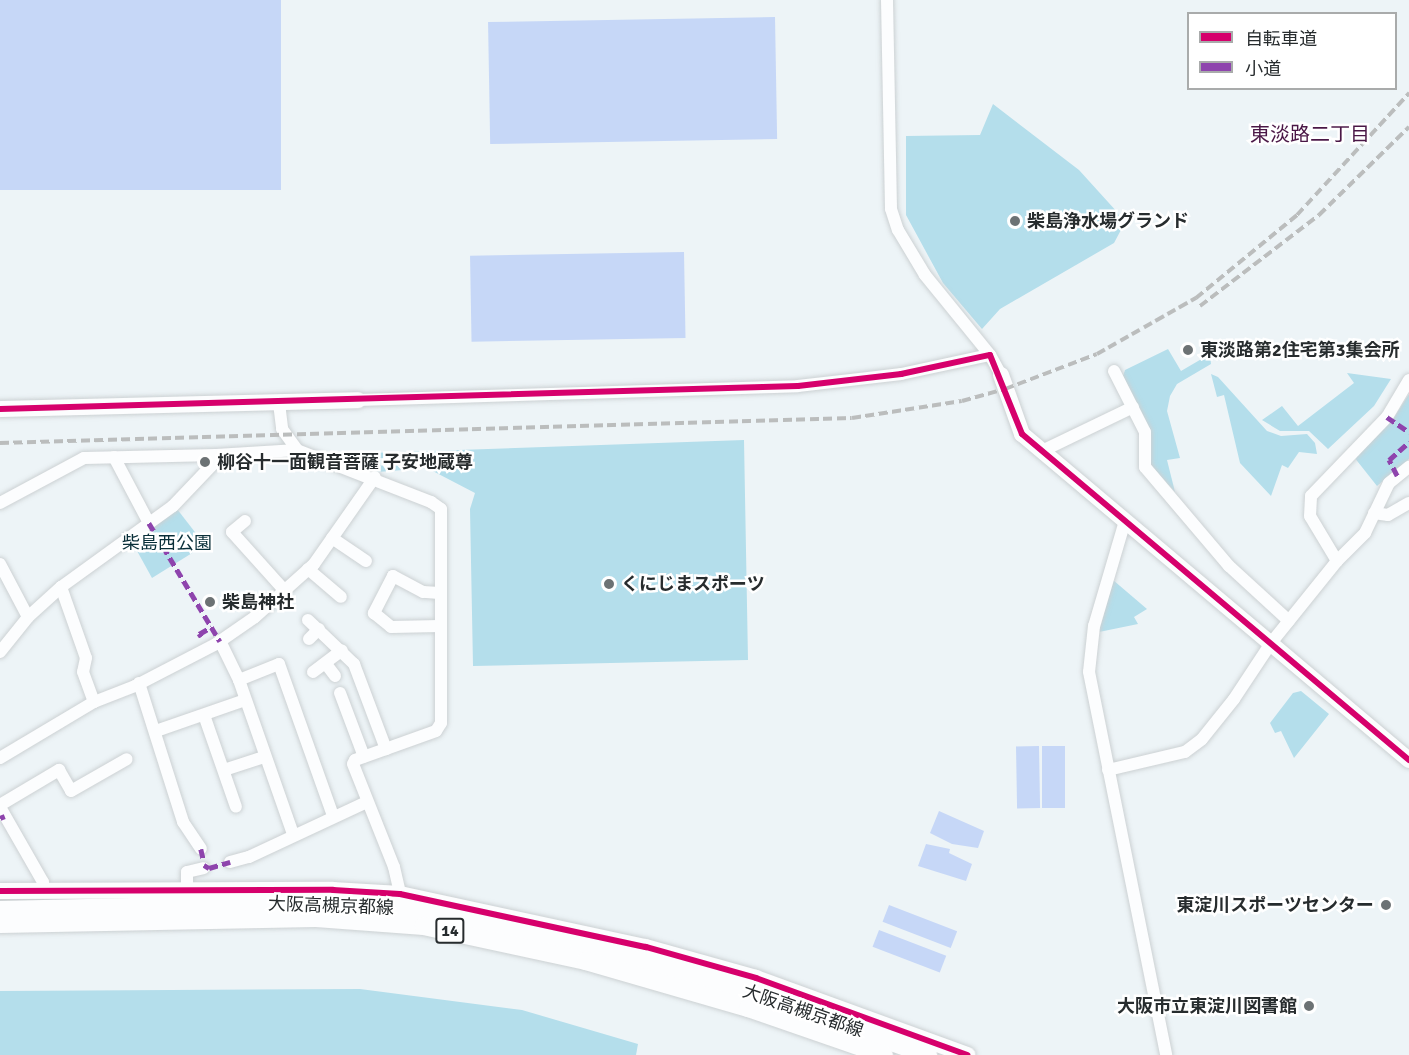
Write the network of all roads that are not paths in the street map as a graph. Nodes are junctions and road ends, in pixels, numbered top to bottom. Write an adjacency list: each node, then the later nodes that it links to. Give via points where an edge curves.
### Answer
1 (887, 0): 2 (street, via 891,209 898,230 925,275)
2 (990, 355): 4 (street); 6 (street, via 901,374 798,386)
3 (1114, 371): 8 (street)
4 (1001, 375): 11 (street, via 1016,425)
5 (1409, 380): 24 (street, via 1387,417 1311,496 1310,516)
6 (358, 400): 7 (street)
7 (279, 403): 9 (street); 10 (street, via 282,429)
8 (1133, 407): 11 (street); 33 (street, via 1145,432 1145,467 1229,566)
9 (0, 409)
10 (297, 450): 12 (street); 15 (street)
11 (1042, 452): 20 (street)
12 (216, 455): 13 (street); 21 (street, via 213,464 173,506)
13 (114, 457): 17 (street, via 84,458); 21 (street)
14 (1409, 467): 18 (street, via 1389,483)
15 (375, 477): 22 (street); 29 (street, via 441,509)
16 (1409, 502): 18 (street, via 1388,515)
17 (0, 503)
18 (1374, 513): 24 (street, via 1365,533)
19 (245, 521): 28 (street, via 232,532)
20 (1125, 521): 38 (street); 58 (street, via 1094,626 1089,672)
21 (148, 524): 27 (street)
22 (332, 538): 23 (street); 26 (street)
23 (366, 561)
24 (1337, 561): 33 (street)
25 (0, 564): 31 (street)
26 (308, 569): 28 (street); 30 (street)
27 (61, 587): 31 (street); 48 (street, via 86,658 83,672)
28 (285, 591): 37 (street)
29 (439, 593): 34 (street); 34 (street, via 423,592 393,576 374,612 391,627)
30 (341, 597)
31 (28, 617): 40 (street)
32 (308, 620): 35 (street)
33 (1289, 621): 38 (street)
34 (440, 626): 51 (street, via 441,723 436,731)
35 (319, 629): 36 (street); 39 (street)
36 (309, 639)
37 (220, 641): 44 (street); 45 (street)
38 (1271, 643): 56 (street); 58 (street, via 1234,699 1195,746 1185,752)
39 (342, 650): 41 (street); 51 (street, via 354,664)
40 (0, 652)
41 (326, 664): 42 (street); 43 (street)
42 (313, 672)
43 (335, 675)
44 (238, 680): 47 (street); 62 (street, via 279,664)
45 (139, 683): 48 (street); 50 (street)
46 (340, 693): 53 (street)
47 (245, 700): 49 (street); 52 (street)
48 (94, 702): 54 (street)
49 (204, 715): 50 (street); 57 (street)
50 (156, 731): 64 (street, via 183,822)
51 (386, 749): 53 (street)
52 (264, 757): 57 (street); 63 (street)
53 (364, 757): 59 (street, via 353,764)
54 (0, 758)
55 (127, 759): 60 (street, via 71,791 59,770)
56 (1409, 760)
57 (224, 770): 61 (street)
58 (1108, 770): 76 (street)
59 (367, 802): 62 (street); 70 (street, via 394,867)
60 (0, 806): 69 (street, via 43,882)
61 (236, 807)
62 (333, 816): 63 (street)
63 (293, 834): 65 (street, via 249,857)
64 (201, 849)
65 (230, 862)
66 (204, 868): 67 (street, via 187,872)
67 (187, 890): 69 (street); 70 (street)
68 (0, 891): 69 (street)
69 (43, 891)
70 (399, 894): 75 (street, via 646,947 756,978)
71 (0, 910): 74 (main road, 大阪高槻京都線 / 14, via 318,903 419,910 579,945 753,993)
72 (0, 924): 73 (main road, 大阪高槻京都線 / 14, via 316,918 424,926 586,961 748,1008)
73 (884, 1055)
74 (928, 1055)
75 (967, 1055)
76 (1166, 1055)

